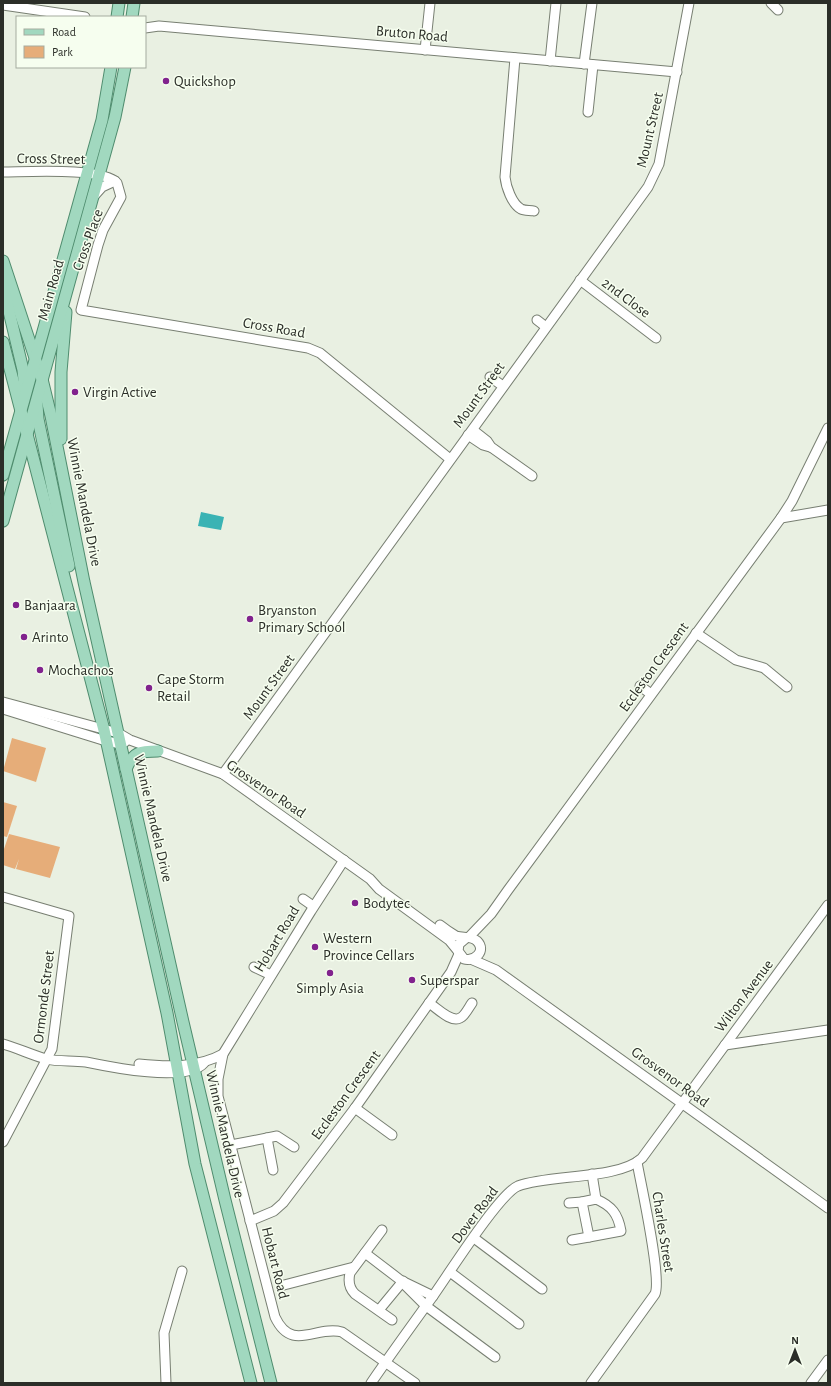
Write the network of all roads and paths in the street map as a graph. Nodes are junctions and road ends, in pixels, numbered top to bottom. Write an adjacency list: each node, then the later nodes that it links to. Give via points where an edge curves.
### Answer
1 (119, 3): 12 (main road)
2 (134, 3): 13 (main road)
3 (430, 3): 15 (street)
4 (556, 3): 17 (street)
5 (592, 3): 18 (street)
6 (689, 3): 21 (street, Mount Street)
7 (771, 3): 10 (street)
8 (3, 6): 9 (street)
9 (21, 6): 11 (street)
10 (778, 10)
11 (82, 16)
12 (117, 16)
13 (132, 16)
14 (146, 28): 15 (street, Bruton Road, via 159,26)
15 (425, 50): 16 (street, Bruton Road)
16 (515, 58): 17 (street, Bruton Road); 28 (street, via 505,177 517,205 521,209)
17 (550, 61): 18 (street, Bruton Road)
18 (589, 64): 21 (street, Bruton Road); 22 (street)
19 (111, 68): 24 (main road, Main Road, via 102,120)
20 (125, 68): 25 (main road, Main Road, via 115,117)
21 (677, 72): 30 (street, Mount Street, via 657,170 648,187)
22 (588, 112)
23 (3, 172): 24 (street, Cross Street)
24 (87, 173): 25 (street, Cross Street); 38 (main road, Main Road)
25 (99, 174): 26 (street); 27 (main road, Main Road)
26 (115, 181): 27 (street, Cross Place, via 102,187); 33 (street, Cross Place, via 121,197 103,230)
27 (93, 197): 31 (main road, Main Road)
28 (534, 211)
29 (3, 261): 38 (main road, Winnie Mandela Drive)
30 (580, 280): 35 (street, Mount Street); 36 (street, 2nd Close)
31 (69, 284): 40 (main road, Main Road); 48 (main road, via 61,372)
32 (3, 286): 42 (main road)
33 (81, 310): 47 (street, Cross Road, via 308,348 320,353)
34 (537, 320): 35 (street)
35 (546, 326): 41 (street, Mount Street)
36 (656, 338)
37 (3, 342): 43 (main road, Winnie Mandela Drive)
38 (36, 360): 40 (main road, Winnie Mandela Drive); 42 (main road, Main Road)
39 (490, 376): 41 (street)
40 (42, 379): 42 (main road, Main Road); 48 (main road, Winnie Mandela Drive)
41 (503, 386): 46 (street, Mount Street)
42 (31, 396): 43 (main road, Main Road); 45 (main road); 54 (main road, via 66,550)
43 (21, 413): 45 (main road, Winnie Mandela Drive); 49 (main road, Main Road)
44 (828, 428): 52 (street, Eccleston Crescent)
45 (26, 432): 53 (main road); 54 (main road, Winnie Mandela Drive)
46 (470, 432): 47 (street, Mount Street); 50 (street, via 487,441 491,447)
47 (450, 459): 65 (street, Mount Street)
48 (62, 466): 62 (main road, Winnie Mandela Drive, via 84,582)
49 (3, 475)
50 (532, 476)
51 (828, 510): 52 (street)
52 (781, 518): 55 (street, Eccleston Crescent)
53 (3, 521)
54 (77, 623): 61 (main road, Winnie Mandela Drive)
55 (696, 633): 57 (street, via 736,660 764,668); 58 (street, Eccleston Crescent)
56 (640, 686): 58 (street)
57 (788, 687)
58 (651, 694): 72 (street, Eccleston Crescent)
59 (3, 702): 61 (street, Grosvenor Road)
60 (3, 709): 61 (street, Grosvenor Road)
61 (105, 736): 62 (street, Grosvenor Road); 89 (main road, Winnie Mandela Drive)
62 (123, 739): 63 (street, Grosvenor Road); 64 (main road, Winnie Mandela Drive)
63 (158, 750): 64 (main road, via 137,753 130,759); 65 (street, Grosvenor Road)
64 (126, 769): 88 (main road, Winnie Mandela Drive)
65 (223, 774): 66 (street, Grosvenor Road)
66 (344, 860): 67 (street, Grosvenor Road); 71 (street, Hobart Road)
67 (374, 882): 73 (street, Grosvenor Road, via 383,884 452,933); 75 (street, Grosvenor Road, via 379,889 450,940)
68 (3, 897): 87 (street, Ormonde Street, via 69,916 52,1049)
69 (303, 899): 71 (street)
70 (828, 905): 85 (street, Wilton Avenue)
71 (314, 906): 80 (street, Hobart Road)
72 (491, 914): 73 (street, Eccleston Crescent); 74 (street, Eccleston Crescent, via 481,935)
73 (468, 938): 74 (street, via 477,940); 75 (street, via 458,944)
74 (480, 945): 76 (street, via 480,951); 78 (street, Grosvenor Road, via 484,956)
75 (458, 953): 76 (street); 79 (street, Eccleston Crescent)
76 (470, 960): 78 (street, Grosvenor Road); 79 (street, Eccleston Crescent)
77 (254, 967): 80 (street)
78 (496, 970): 90 (street, Grosvenor Road)
79 (451, 972): 81 (street, Eccleston Crescent)
80 (272, 975): 86 (street, Hobart Road)
81 (429, 1002): 82 (street, via 454,1019 460,1019); 91 (street, Eccleston Crescent)
82 (472, 1003)
83 (828, 1030): 85 (street)
84 (3, 1044): 87 (street)
85 (725, 1045): 90 (street, Wilton Avenue)
86 (223, 1054): 88 (street); 95 (street, Hobart Road, via 218,1089)
87 (47, 1059): 89 (street, via 147,1071); 94 (street, Ormonde Street)
88 (197, 1065): 89 (street); 124 (main road, Winnie Mandela Drive, via 225,1200)
89 (178, 1069): 126 (main road, Winnie Mandela Drive, via 195,1164)
90 (682, 1103): 97 (street); 103 (street, Grosvenor Road)
91 (356, 1108): 92 (street); 104 (street, Eccleston Crescent, via 284,1203 274,1211)
92 (392, 1135)
93 (267, 1138): 95 (street); 96 (street, via 278,1136); 98 (street)
94 (3, 1142)
95 (231, 1146): 104 (street, Hobart Road)
96 (294, 1147)
97 (638, 1162): 99 (street, Dover Road); 129 (street, Charles Street, via 657,1288)
98 (273, 1170)
99 (592, 1174): 100 (street); 107 (street, Dover Road, via 512,1189)
100 (596, 1199): 101 (street); 106 (street, via 612,1207 619,1218 621,1231)
101 (582, 1202): 102 (street); 106 (street)
102 (569, 1203)
103 (828, 1208)
104 (250, 1221): 123 (street, Hobart Road, via 274,1317 283,1330 298,1336 329,1330 342,1332)
105 (382, 1230): 109 (street)
106 (589, 1237): 108 (street)
107 (474, 1238): 112 (street, Dover Road); 115 (street)
108 (572, 1240)
109 (365, 1253): 110 (street); 113 (street)
110 (354, 1268): 114 (street); 118 (street, via 349,1277 351,1290)
111 (182, 1271): 125 (street, via 164,1333)
112 (450, 1272): 116 (street, Dover Road); 120 (street)
113 (401, 1281): 116 (street); 117 (street); 118 (street)
114 (284, 1285)
115 (542, 1289)
116 (433, 1296): 117 (street, Dover Road)
117 (426, 1306): 121 (street); 123 (street, Dover Road)
118 (379, 1310): 119 (street)
119 (392, 1320)
120 (519, 1324)
121 (495, 1357)
122 (828, 1360): 130 (street)
123 (385, 1362): 127 (street, Dover Road); 128 (street, Hobart Road)
124 (272, 1381)
125 (166, 1383)
126 (251, 1383)
127 (371, 1383)
128 (415, 1383)
129 (591, 1383)
130 (811, 1383)

